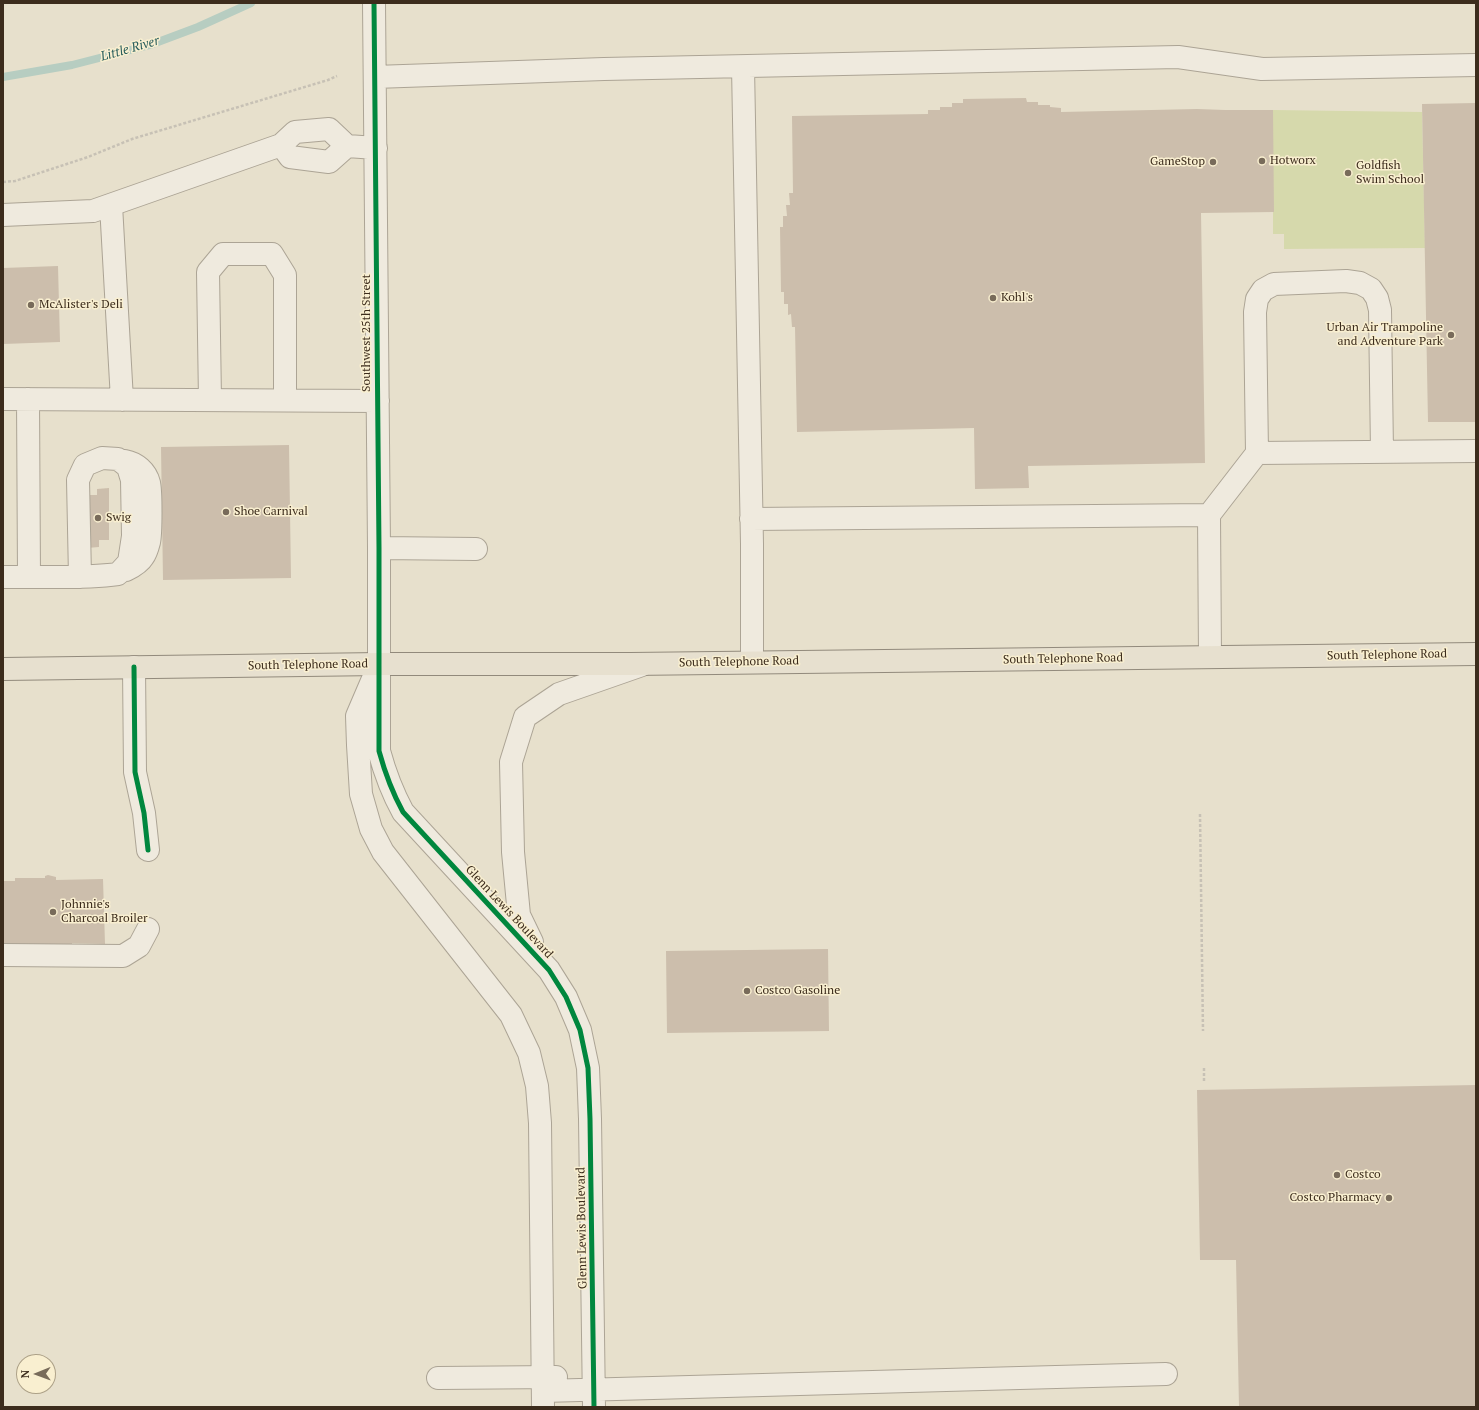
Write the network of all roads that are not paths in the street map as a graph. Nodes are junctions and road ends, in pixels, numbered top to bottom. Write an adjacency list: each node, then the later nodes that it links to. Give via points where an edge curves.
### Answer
1 (374, 3): 4 (street, Southwest 25th Street)
2 (743, 66): 3 (street, via 1178,57 1262,69); 4 (street); 20 (street)
3 (1476, 66)
4 (375, 78): 7 (street, Southwest 25th Street)
5 (281, 145): 6 (street, via 295,132 329,130); 6 (street, via 290,158 329,162); 8 (street)
6 (347, 146): 7 (street)
7 (376, 148): 15 (street, Southwest 25th Street)
8 (111, 205): 9 (street, via 93,211); 12 (street)
9 (3, 215)
10 (3, 399): 11 (street)
11 (28, 400): 12 (street); 24 (street)
12 (122, 400): 13 (street)
13 (210, 400): 14 (street); 14 (street, via 208,272 223,254 272,254 285,275)
14 (285, 400): 15 (street)
15 (378, 401): 21 (street, Southwest 25th Street)
16 (1476, 451): 17 (street)
17 (1382, 452): 18 (street); 18 (street, via 1380,310 1371,289 1360,283 1346,281 1274,284 1263,290 1257,299)
18 (1257, 453): 19 (street)
19 (1209, 515): 20 (street); 27 (street)
20 (751, 519): 28 (street)
21 (379, 548): 22 (street); 30 (street, Southwest 25th Street)
22 (476, 549)
23 (3, 577): 24 (street)
24 (29, 577): 25 (street)
25 (80, 577): 25 (street, via 118,574 128,562 133,536 132,480 128,467 118,459 102,458 85,465 78,480)
26 (1476, 654): 27 (main road, South Telephone Road)
27 (1210, 657): 28 (main road, South Telephone Road)
28 (752, 662): 29 (main road, South Telephone Road)
29 (649, 663): 30 (main road, South Telephone Road); 36 (street, Glenn Lewis Boulevard, via 559,694 525,717 511,762 514,852 519,916)
30 (380, 664): 31 (main road, South Telephone Road); 36 (street, Glenn Lewis Boulevard, via 379,751 395,798 403,812); 39 (street, via 358,716 361,794 371,829 383,852 511,1015 529,1053 537,1086 540,1123)
31 (134, 667): 32 (main road, South Telephone Road); 33 (street, via 135,772 144,813)
32 (3, 669)
33 (148, 850)
34 (148, 929): 35 (street, via 139,946 123,956)
35 (3, 954)
36 (540, 960): 40 (street, Glenn Lewis Boulevard, via 566,997 580,1030 588,1068)
37 (1166, 1374): 40 (street)
38 (438, 1378): 39 (street)
39 (543, 1391): 40 (street)
40 (594, 1391)

